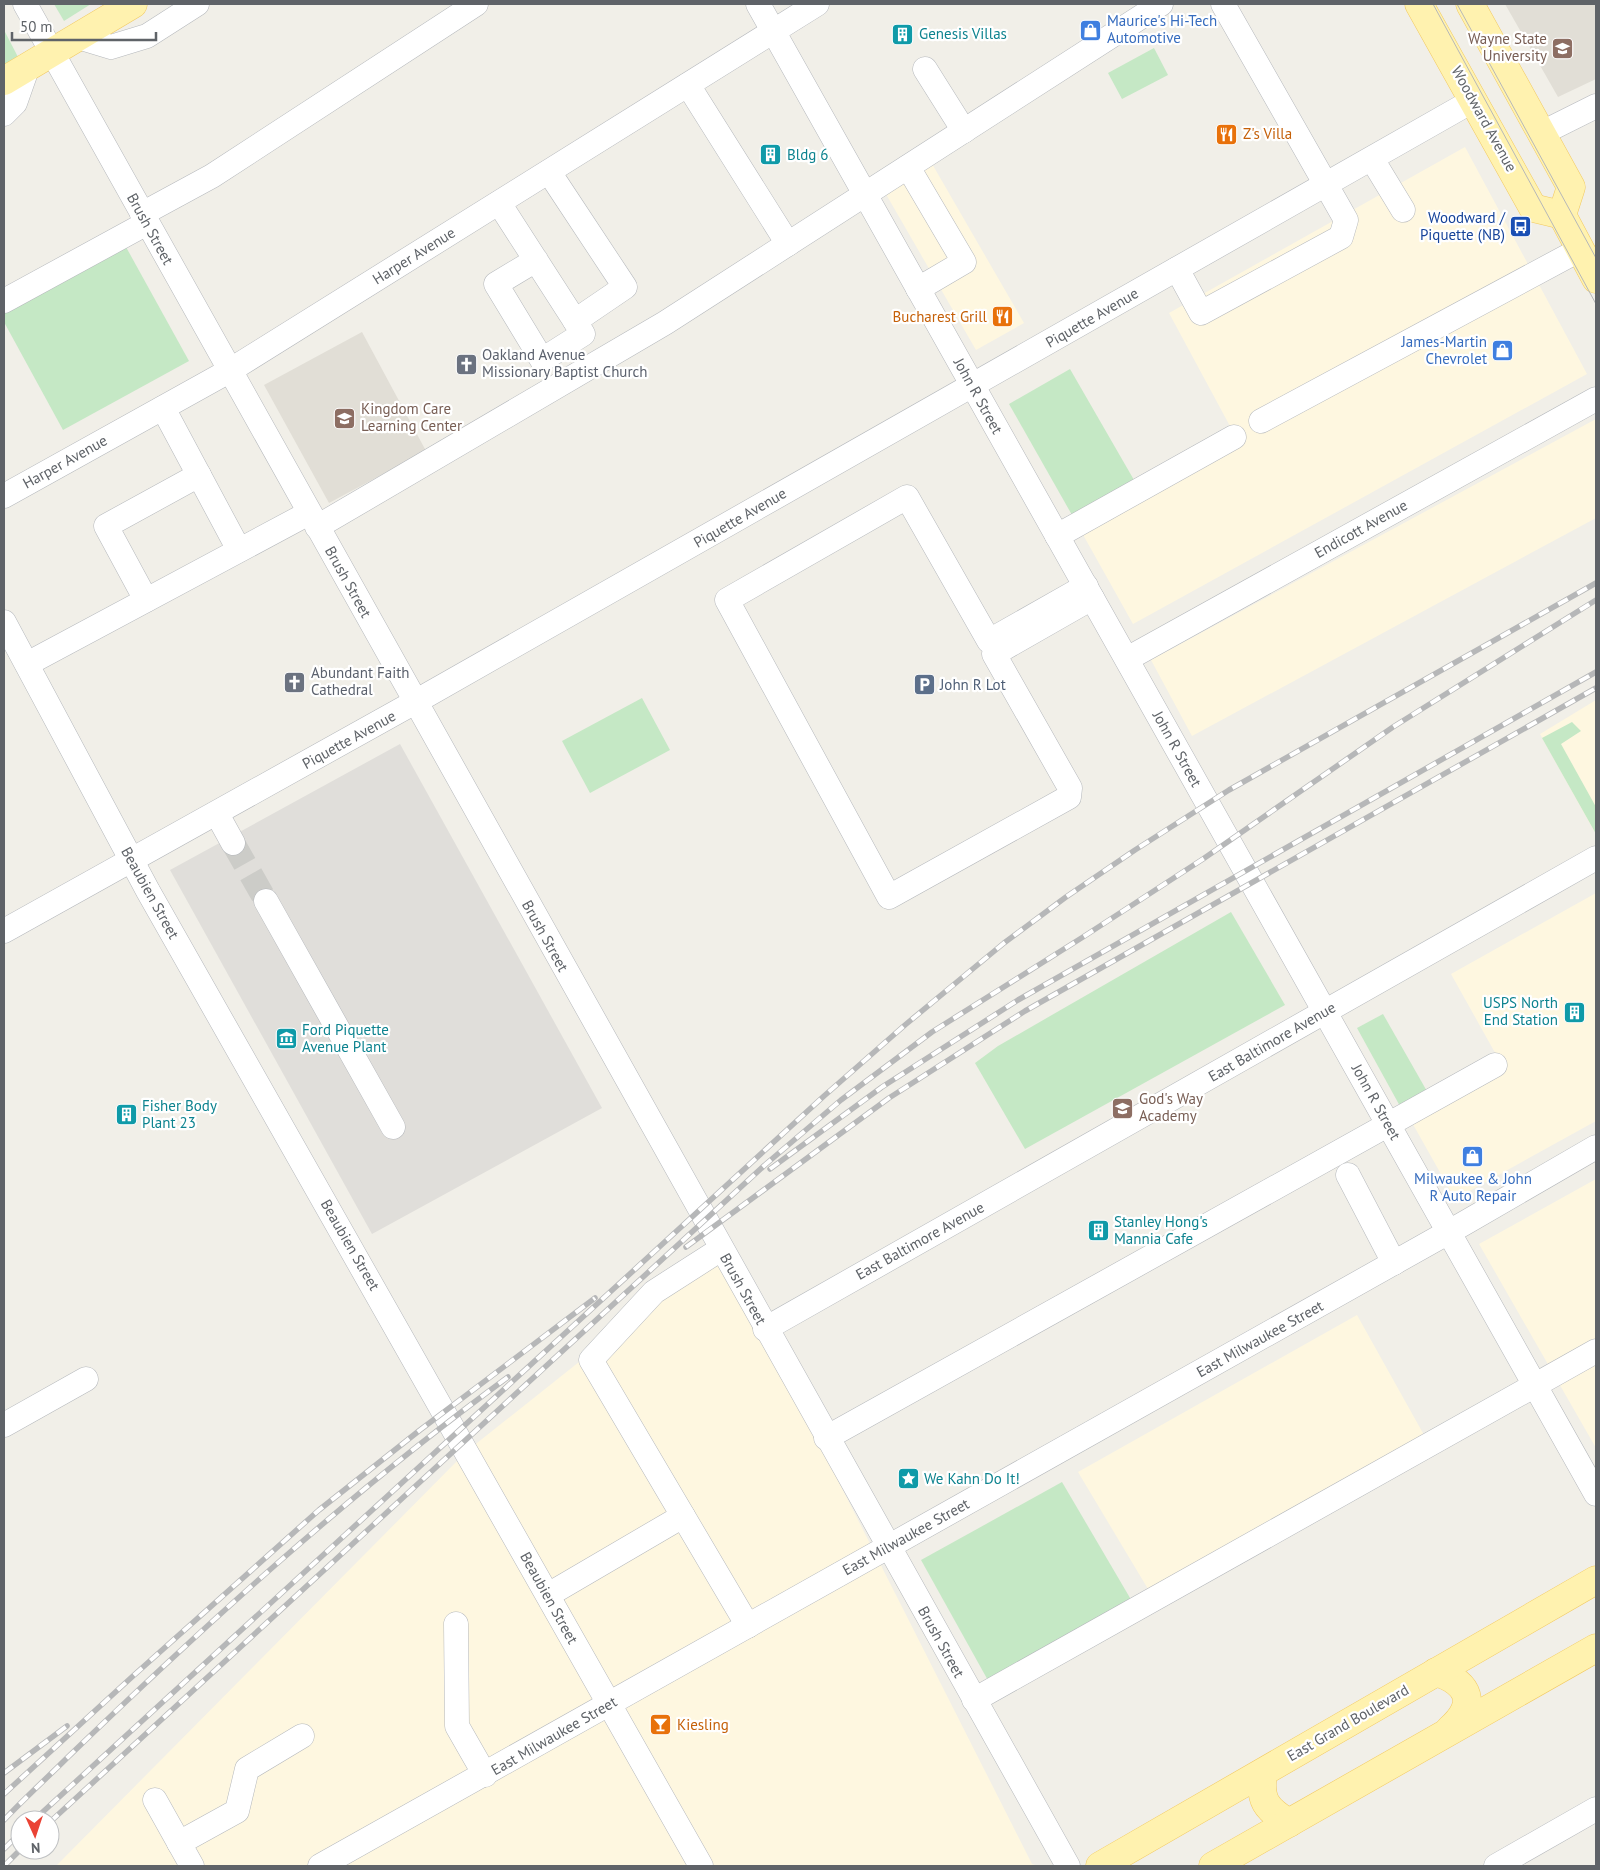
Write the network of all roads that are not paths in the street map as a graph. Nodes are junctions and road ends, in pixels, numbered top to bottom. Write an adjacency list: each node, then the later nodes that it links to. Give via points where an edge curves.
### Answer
1 (133, 4): 12 (main road)
2 (197, 4): 12 (street, via 147,36 111,47)
3 (476, 4): 31 (street)
4 (758, 4): 11 (street, John R Street)
5 (817, 4): 11 (street, Harper Avenue)
6 (1161, 4): 21 (street)
7 (1223, 4): 26 (street)
8 (1419, 4): 18 (main road, Woodward Avenue)
9 (1470, 4): 22 (main road)
10 (28, 10): 13 (street, Brush Street)
11 (774, 32): 17 (street, Harper Avenue); 27 (street, John R Street)
12 (78, 37): 13 (main road)
13 (52, 52): 14 (main road); 31 (street, Brush Street)
14 (28, 66): 16 (main road); 20 (street, via 15,103)
15 (925, 69): 21 (street)
16 (4, 80)
17 (688, 85): 25 (street, Harper Avenue); 32 (street)
18 (1474, 100): 23 (street, Piquette Avenue); 30 (main road, Woodward Avenue, via 1533,208)
19 (1596, 106): 22 (street)
20 (4, 114)
21 (964, 130): 24 (street)
22 (1542, 133): 30 (main road, via 1571,187)
23 (1372, 159): 26 (street, Piquette Avenue); 29 (street)
24 (908, 167): 27 (street); 37 (street, via 964,262)
25 (549, 172): 28 (street, Harper Avenue); 39 (street, via 625,287)
26 (1325, 185): 35 (street, Piquette Avenue); 35 (street, via 1346,220 1341,238 1201,313)
27 (865, 194): 32 (street); 37 (street, John R Street)
28 (499, 203): 34 (street); 40 (street, Harper Avenue)
29 (1403, 210)
30 (1562, 215): 33 (main road)
31 (145, 219): 38 (street); 40 (street, Brush Street)
32 (788, 244): 48 (street, via 666,322)
33 (1581, 249): 36 (main road); 44 (street)
34 (536, 260): 39 (street); 39 (street, via 496,284 542,360 583,334)
35 (1177, 269): 41 (street, Piquette Avenue)
36 (1596, 279)
37 (918, 289): 41 (street, John R Street)
38 (4, 301)
39 (576, 320)
40 (229, 371): 43 (street, Harper Avenue); 48 (street, Brush Street)
41 (973, 386): 49 (street, John R Street); 56 (street, Piquette Avenue)
42 (1596, 399): 54 (street, Endicott Avenue)
43 (163, 408): 46 (street); 47 (street, Harper Avenue)
44 (1261, 421)
45 (1234, 438): 49 (street)
46 (199, 475): 50 (street); 52 (street, via 106,526)
47 (4, 496)
48 (313, 520): 50 (street); 56 (street, Brush Street)
49 (1057, 536): 51 (street, John R Street)
50 (239, 550): 52 (street)
51 (1089, 592): 51 (street, via 994,654 1070,788 1069,797 890,898 727,600 907,497 990,641); 54 (street, John R Street)
52 (146, 600): 55 (street)
53 (4, 622): 55 (street, Beaubien Street)
54 (1127, 659): 63 (street, John R Street)
55 (27, 664): 60 (street, Beaubien Street)
56 (415, 702): 57 (street, Piquette Avenue); 70 (street, Brush Street)
57 (217, 814): 58 (street); 60 (street, Piquette Avenue)
58 (233, 843)
59 (1596, 858): 63 (street, East Baltimore Avenue)
60 (131, 859): 62 (street, Piquette Avenue); 82 (street, Beaubien Street)
61 (266, 901): 66 (street)
62 (4, 931)
63 (1326, 1012): 65 (street, John R Street); 72 (street, East Baltimore Avenue)
64 (1495, 1065): 65 (street)
65 (1388, 1124): 69 (street, John R Street); 77 (street)
66 (393, 1127)
67 (1596, 1147): 69 (street, East Milwaukee Street)
68 (1348, 1175): 71 (street)
69 (1449, 1232): 71 (street, East Milwaukee Street); 75 (street, John R Street)
70 (721, 1249): 72 (street, Brush Street); 79 (street, via 654,1292 591,1360)
71 (1394, 1263): 80 (street, East Milwaukee Street)
72 (765, 1329): 77 (street, Brush Street)
73 (1596, 1351): 75 (street)
74 (86, 1379): 76 (street)
75 (1535, 1386): 78 (street, John R Street); 87 (street)
76 (4, 1425)
77 (826, 1438): 80 (street, Brush Street)
78 (1596, 1494)
79 (683, 1516): 82 (street); 84 (street)
80 (888, 1547): 84 (street, East Milwaukee Street); 87 (street, Brush Street)
81 (1596, 1580): 86 (main road, East Grand Boulevard)
82 (548, 1595): 88 (street, Beaubien Street)
83 (456, 1624): 92 (street, via 457,1726)
84 (748, 1626): 88 (street, East Milwaukee Street)
85 (1596, 1648): 89 (main road)
86 (1436, 1672): 89 (main road, via 1450,1676 1466,1693 1468,1707 1463,1718); 91 (main road, East Grand Boulevard)
87 (974, 1700): 100 (street, Brush Street)
88 (609, 1704): 92 (street, East Milwaukee Street); 99 (street, Beaubien Street)
89 (1446, 1734): 95 (main road)
90 (302, 1736): 96 (street, via 247,1769 237,1811)
91 (1263, 1773): 95 (main road, via 1260,1791 1265,1803); 101 (main road, East Grand Boulevard)
92 (485, 1775): 98 (street, East Milwaukee Street)
93 (155, 1800): 96 (street)
94 (1596, 1809): 103 (street)
95 (1289, 1823): 102 (main road)
96 (179, 1843): 97 (street)
97 (192, 1866)
98 (320, 1866)
99 (701, 1866)
100 (1068, 1866)
101 (1100, 1866)
102 (1213, 1866)
103 (1496, 1866)

